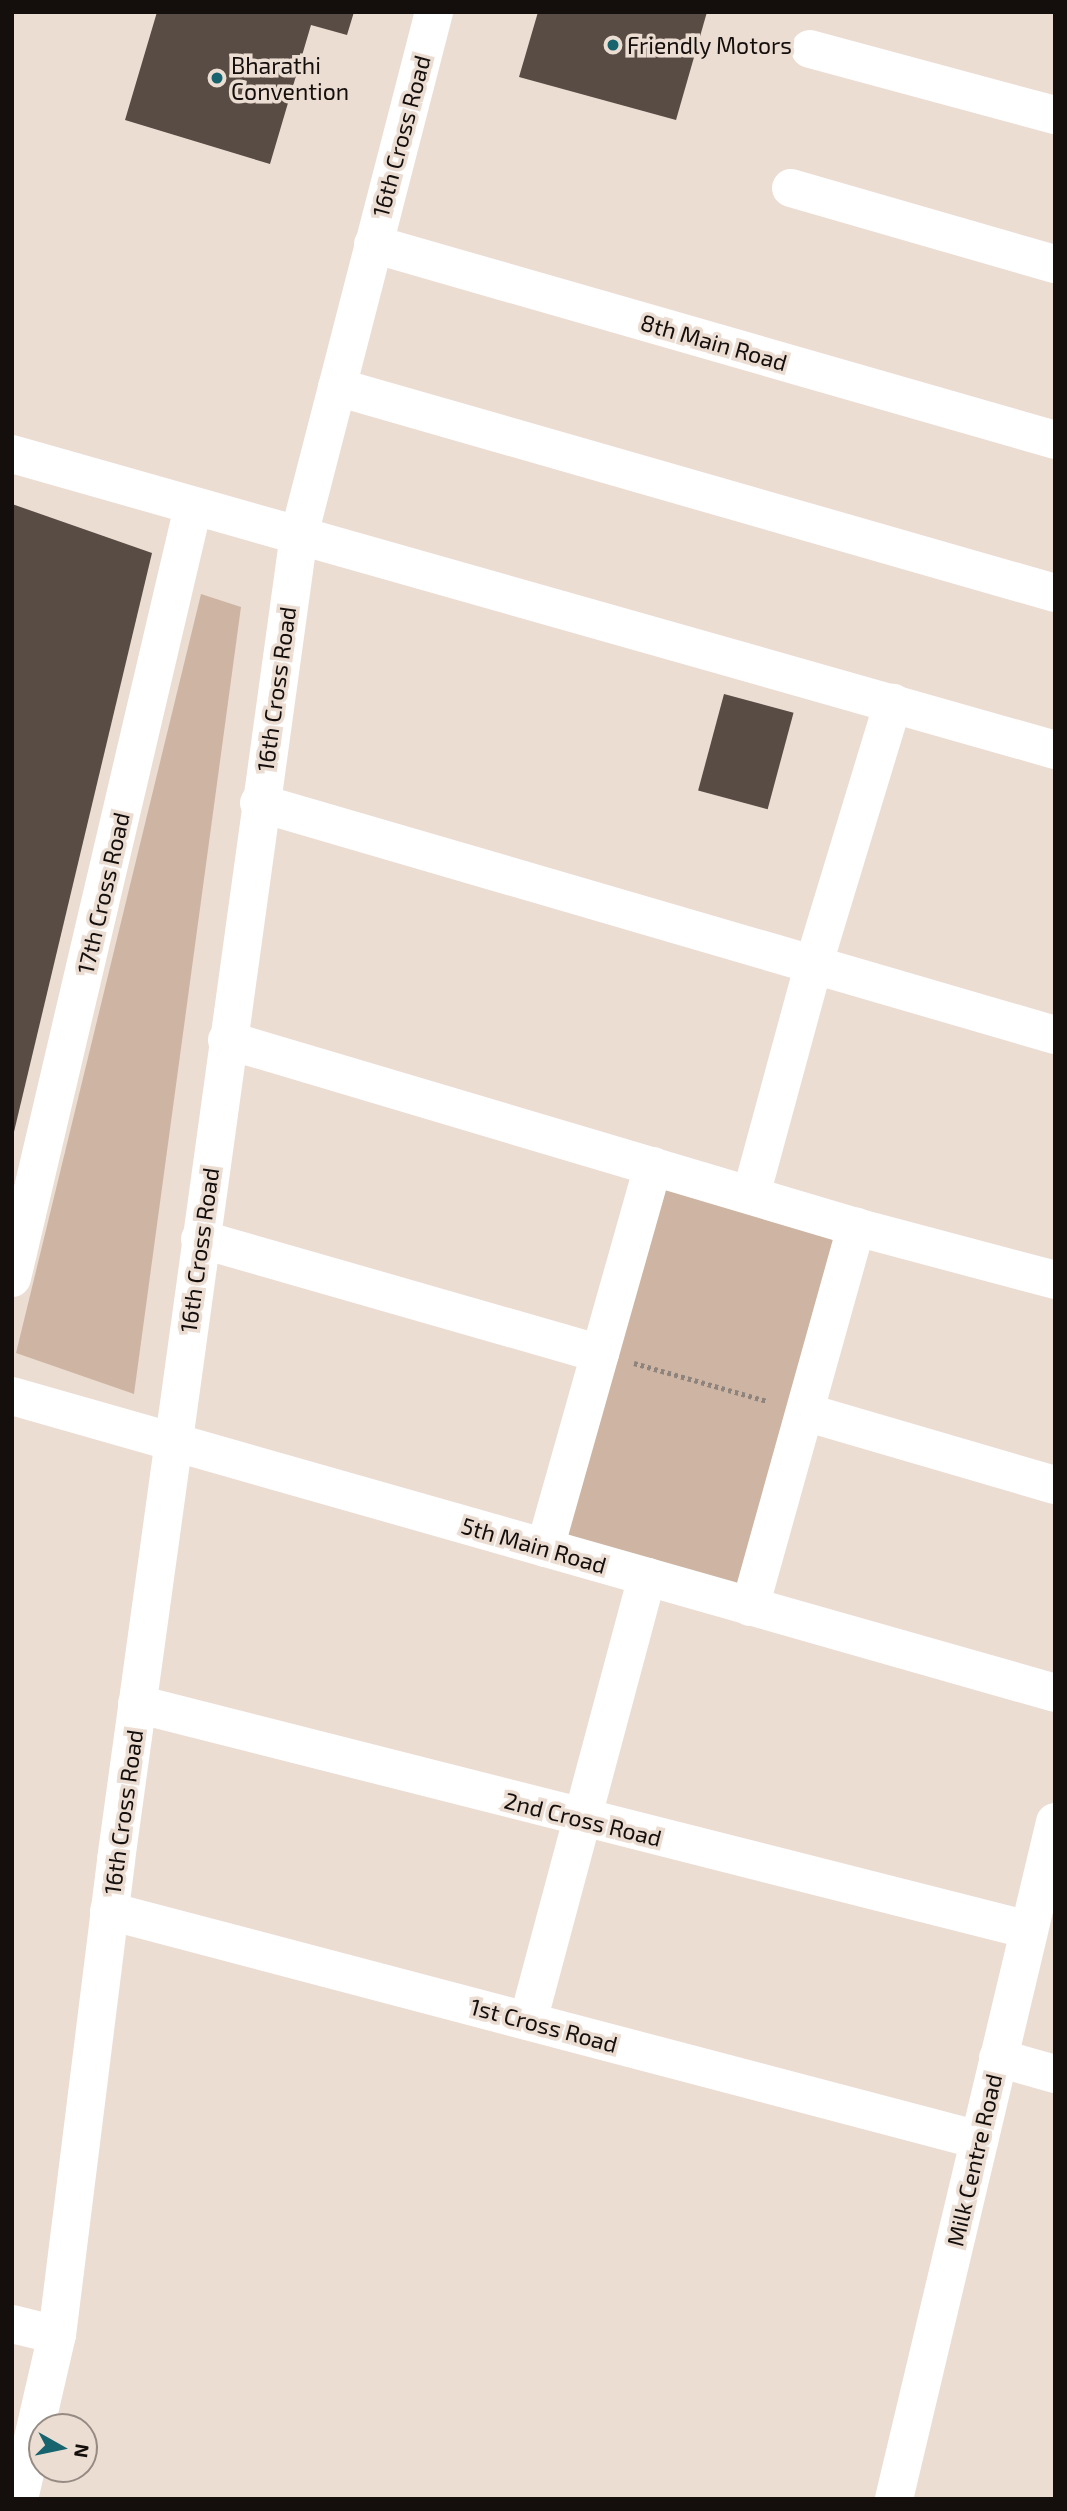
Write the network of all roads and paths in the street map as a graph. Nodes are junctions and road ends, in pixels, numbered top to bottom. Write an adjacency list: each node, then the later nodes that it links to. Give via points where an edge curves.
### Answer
1 (434, 12): 5 (street, 16th Cross Road)
2 (810, 49): 3 (street)
3 (1055, 116)
4 (791, 188): 6 (street)
5 (373, 244): 7 (street, 16th Cross Road); 8 (street, 8th Main Road)
6 (1055, 264)
7 (337, 387): 11 (street, 16th Cross Road); 12 (street)
8 (1055, 440)
9 (12, 453): 10 (street)
10 (193, 507): 11 (street); 23 (street, 17th Cross Road)
11 (299, 535): 13 (street); 15 (street, 16th Cross Road)
12 (1055, 593)
13 (893, 704): 14 (street); 16 (street)
14 (1055, 750)
15 (259, 803): 16 (street); 18 (street, 16th Cross Road)
16 (814, 963): 17 (street); 20 (street)
17 (1055, 1035)
18 (227, 1040): 19 (street); 22 (street, 16th Cross Road)
19 (653, 1166): 20 (street); 25 (street)
20 (751, 1195): 21 (street)
21 (856, 1227): 24 (street); 27 (street)
22 (200, 1239): 25 (street); 28 (street, 16th Cross Road)
23 (12, 1278)
24 (1055, 1280)
25 (600, 1354): 27 (path); 30 (street)
26 (12, 1396): 28 (street, 5th Main Road)
27 (805, 1412): 29 (street); 32 (street)
28 (173, 1443): 30 (street, 5th Main Road); 34 (street, 16th Cross Road)
29 (1055, 1485)
30 (545, 1548): 31 (street, 5th Main Road)
31 (648, 1577): 32 (street, 5th Main Road); 35 (street)
32 (750, 1607): 33 (street, 5th Main Road)
33 (1055, 1693)
34 (137, 1704): 35 (street, 2nd Cross Road); 37 (street, 16th Cross Road)
35 (583, 1819): 38 (street, 2nd Cross Road); 39 (street)
36 (1055, 1822): 38 (street, Milk Centre Road)
37 (109, 1911): 39 (street, 1st Cross Road); 44 (street, 16th Cross Road)
38 (1029, 1930): 40 (street, Milk Centre Road)
39 (528, 2021): 42 (street, 1st Cross Road)
40 (999, 2058): 41 (street); 42 (street, Milk Centre Road)
41 (1055, 2074)
42 (979, 2140): 46 (street, Milk Centre Road)
43 (12, 2324): 44 (street)
44 (57, 2335): 45 (street, 16th Cross Road)
45 (19, 2499)
46 (894, 2499)

